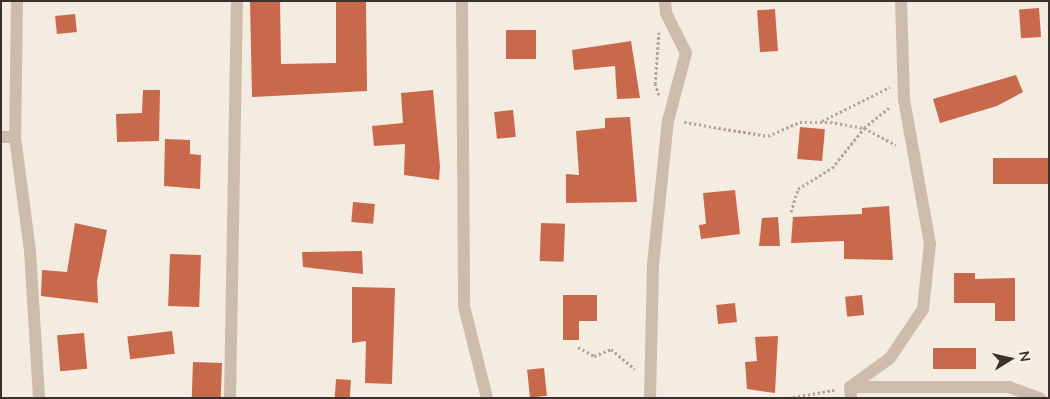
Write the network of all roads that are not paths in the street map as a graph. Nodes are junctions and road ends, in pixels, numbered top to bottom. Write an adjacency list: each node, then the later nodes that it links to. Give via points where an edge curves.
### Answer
1 (17, 1): 7 (street)
2 (237, 1): 10 (street)
3 (462, 1): 11 (street, via 464,306)
4 (901, 1): 8 (street, via 904,84 930,244 924,309 890,358)
5 (666, 7): 12 (street, via 686,53 668,121 653,264)
6 (1, 137): 7 (street)
7 (15, 137): 9 (street, via 30,251)
8 (850, 392): 13 (street, via 1009,387)
9 (40, 398)
10 (230, 398)
11 (487, 398)
12 (650, 398)
13 (1040, 398)

